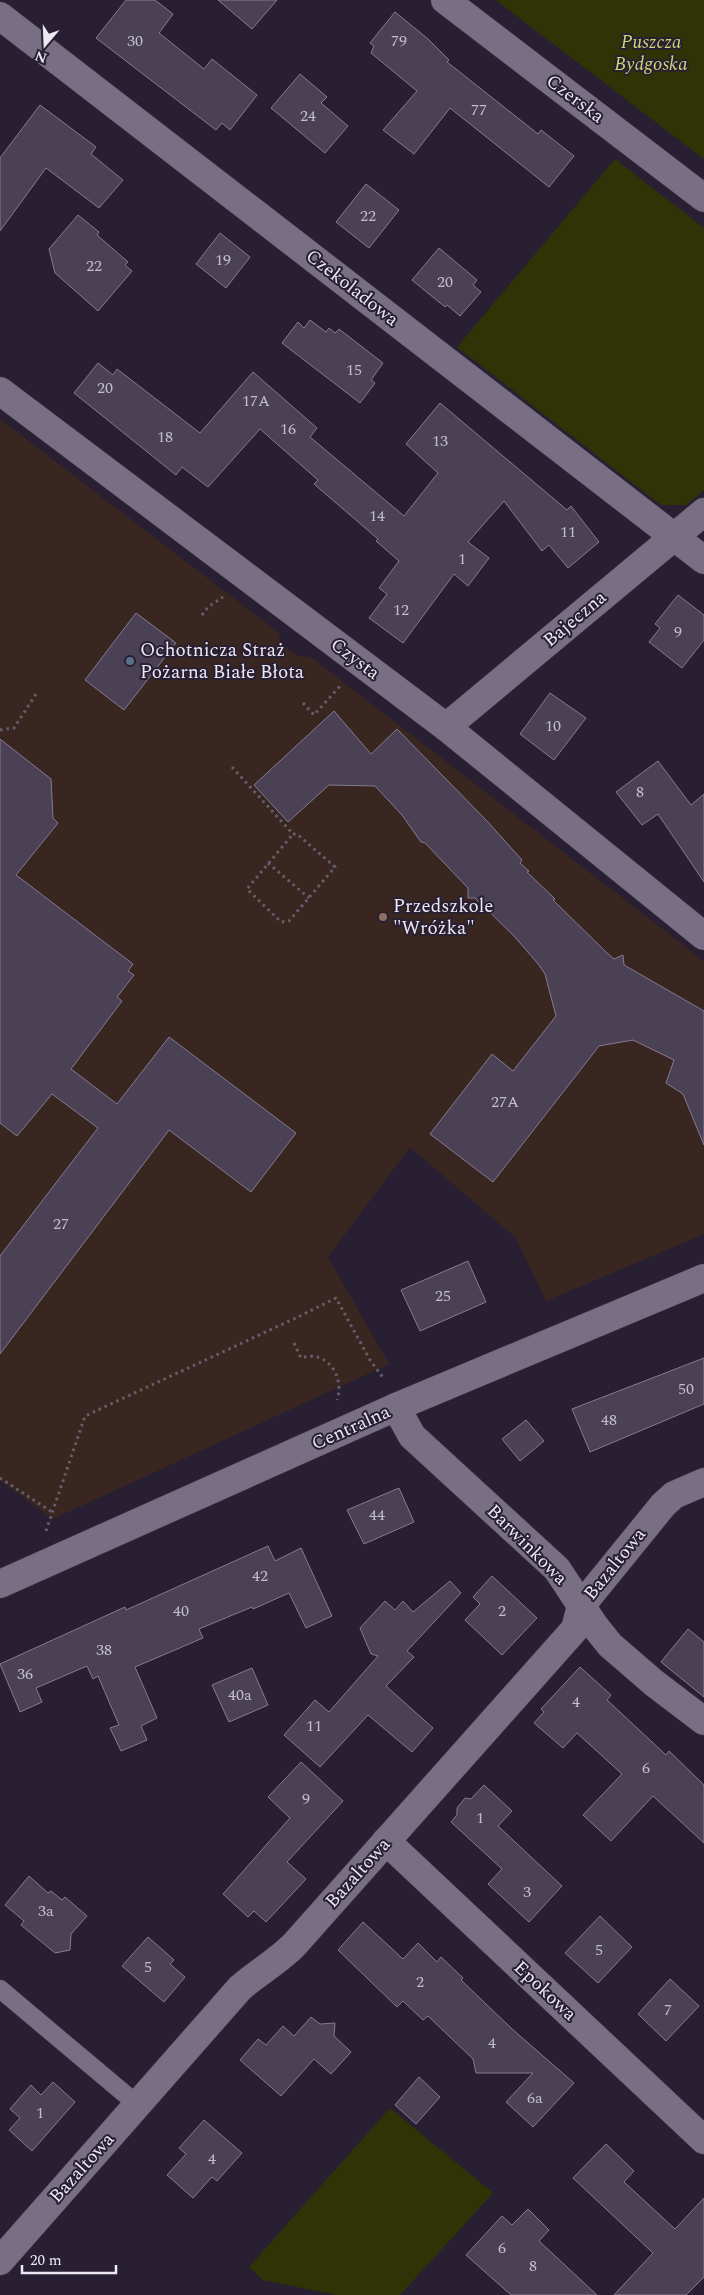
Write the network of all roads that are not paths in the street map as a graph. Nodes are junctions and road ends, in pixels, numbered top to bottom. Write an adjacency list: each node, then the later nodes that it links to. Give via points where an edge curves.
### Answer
1 (445, 0): 3 (street, Czerska)
2 (0, 16): 6 (street, Czekoladowa)
3 (704, 198)
4 (0, 391): 8 (street, Czysta)
5 (704, 512): 6 (street, Bajeczna)
6 (674, 536): 7 (street, Czekoladowa); 8 (street, Bajeczna)
7 (704, 560)
8 (446, 727): 9 (street, Czysta)
9 (704, 936)
10 (704, 1278): 11 (street, Centralna)
11 (392, 1395): 13 (street, Centralna); 14 (street, Barwinkowa, via 412,1436 557,1569)
12 (704, 1482): 14 (street, Bazaltowa, via 674,1495 663,1505)
13 (0, 1584)
14 (581, 1606): 15 (street, Barwinkowa, via 610,1645); 16 (street, Bazaltowa, via 575,1629)
15 (704, 1722)
16 (386, 1841): 18 (street, Bazaltowa, via 278,1961 240,1988); 19 (street, Epokowa)
17 (0, 1989): 18 (lane)
18 (138, 2105): 20 (street, Bazaltowa)
19 (704, 2140)
20 (0, 2260)

